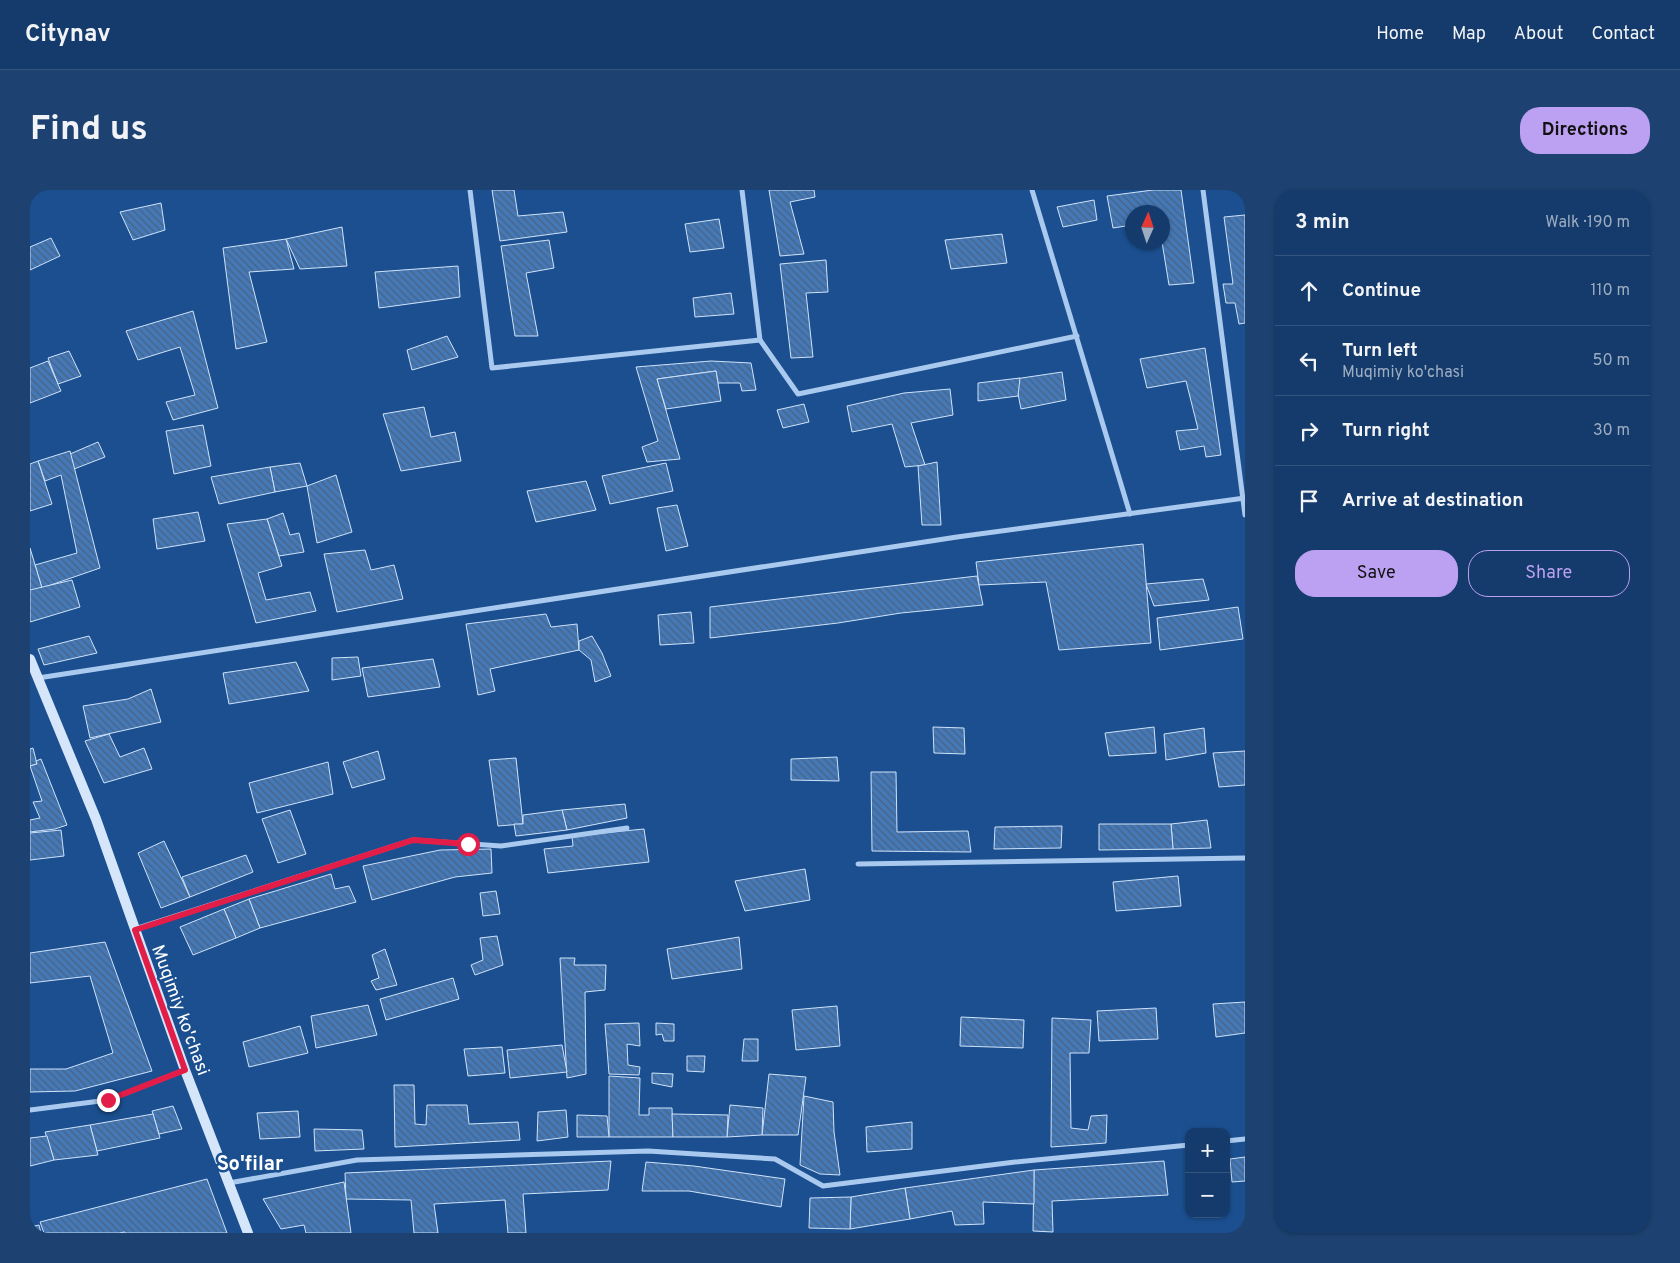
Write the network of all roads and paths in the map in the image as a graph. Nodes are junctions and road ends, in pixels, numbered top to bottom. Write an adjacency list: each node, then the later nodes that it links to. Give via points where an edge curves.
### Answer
1 (470, 190): 6 (street, via 492,368)
2 (742, 190): 6 (street)
3 (1032, 190): 5 (street)
4 (1203, 190): 7 (street)
5 (1076, 336): 6 (street, via 798,394); 8 (street)
6 (760, 340)
7 (1244, 499): 8 (street); 9 (street)
8 (1130, 514): 11 (street, via 957,537)
9 (1245, 515)
10 (30, 659): 11 (street, Muqimiy ko'chasi)
11 (38, 678): 15 (street, Muqimiy ko'chasi, via 96,820)
12 (627, 828): 15 (street, via 501,846 413,840)
13 (1245, 858): 14 (street)
14 (858, 864)
15 (135, 930): 16 (street, Muqimiy ko'chasi)
16 (185, 1070): 17 (street, via 108,1100); 21 (street, Muqimiy ko'chasi)
17 (30, 1110)
18 (1245, 1139): 19 (street)
19 (1230, 1141)
20 (1185, 1145): 21 (street, via 823,1186 775,1159 648,1152 357,1160)
21 (229, 1183): 22 (street, Muqimiy ko'chasi)
22 (248, 1233)

